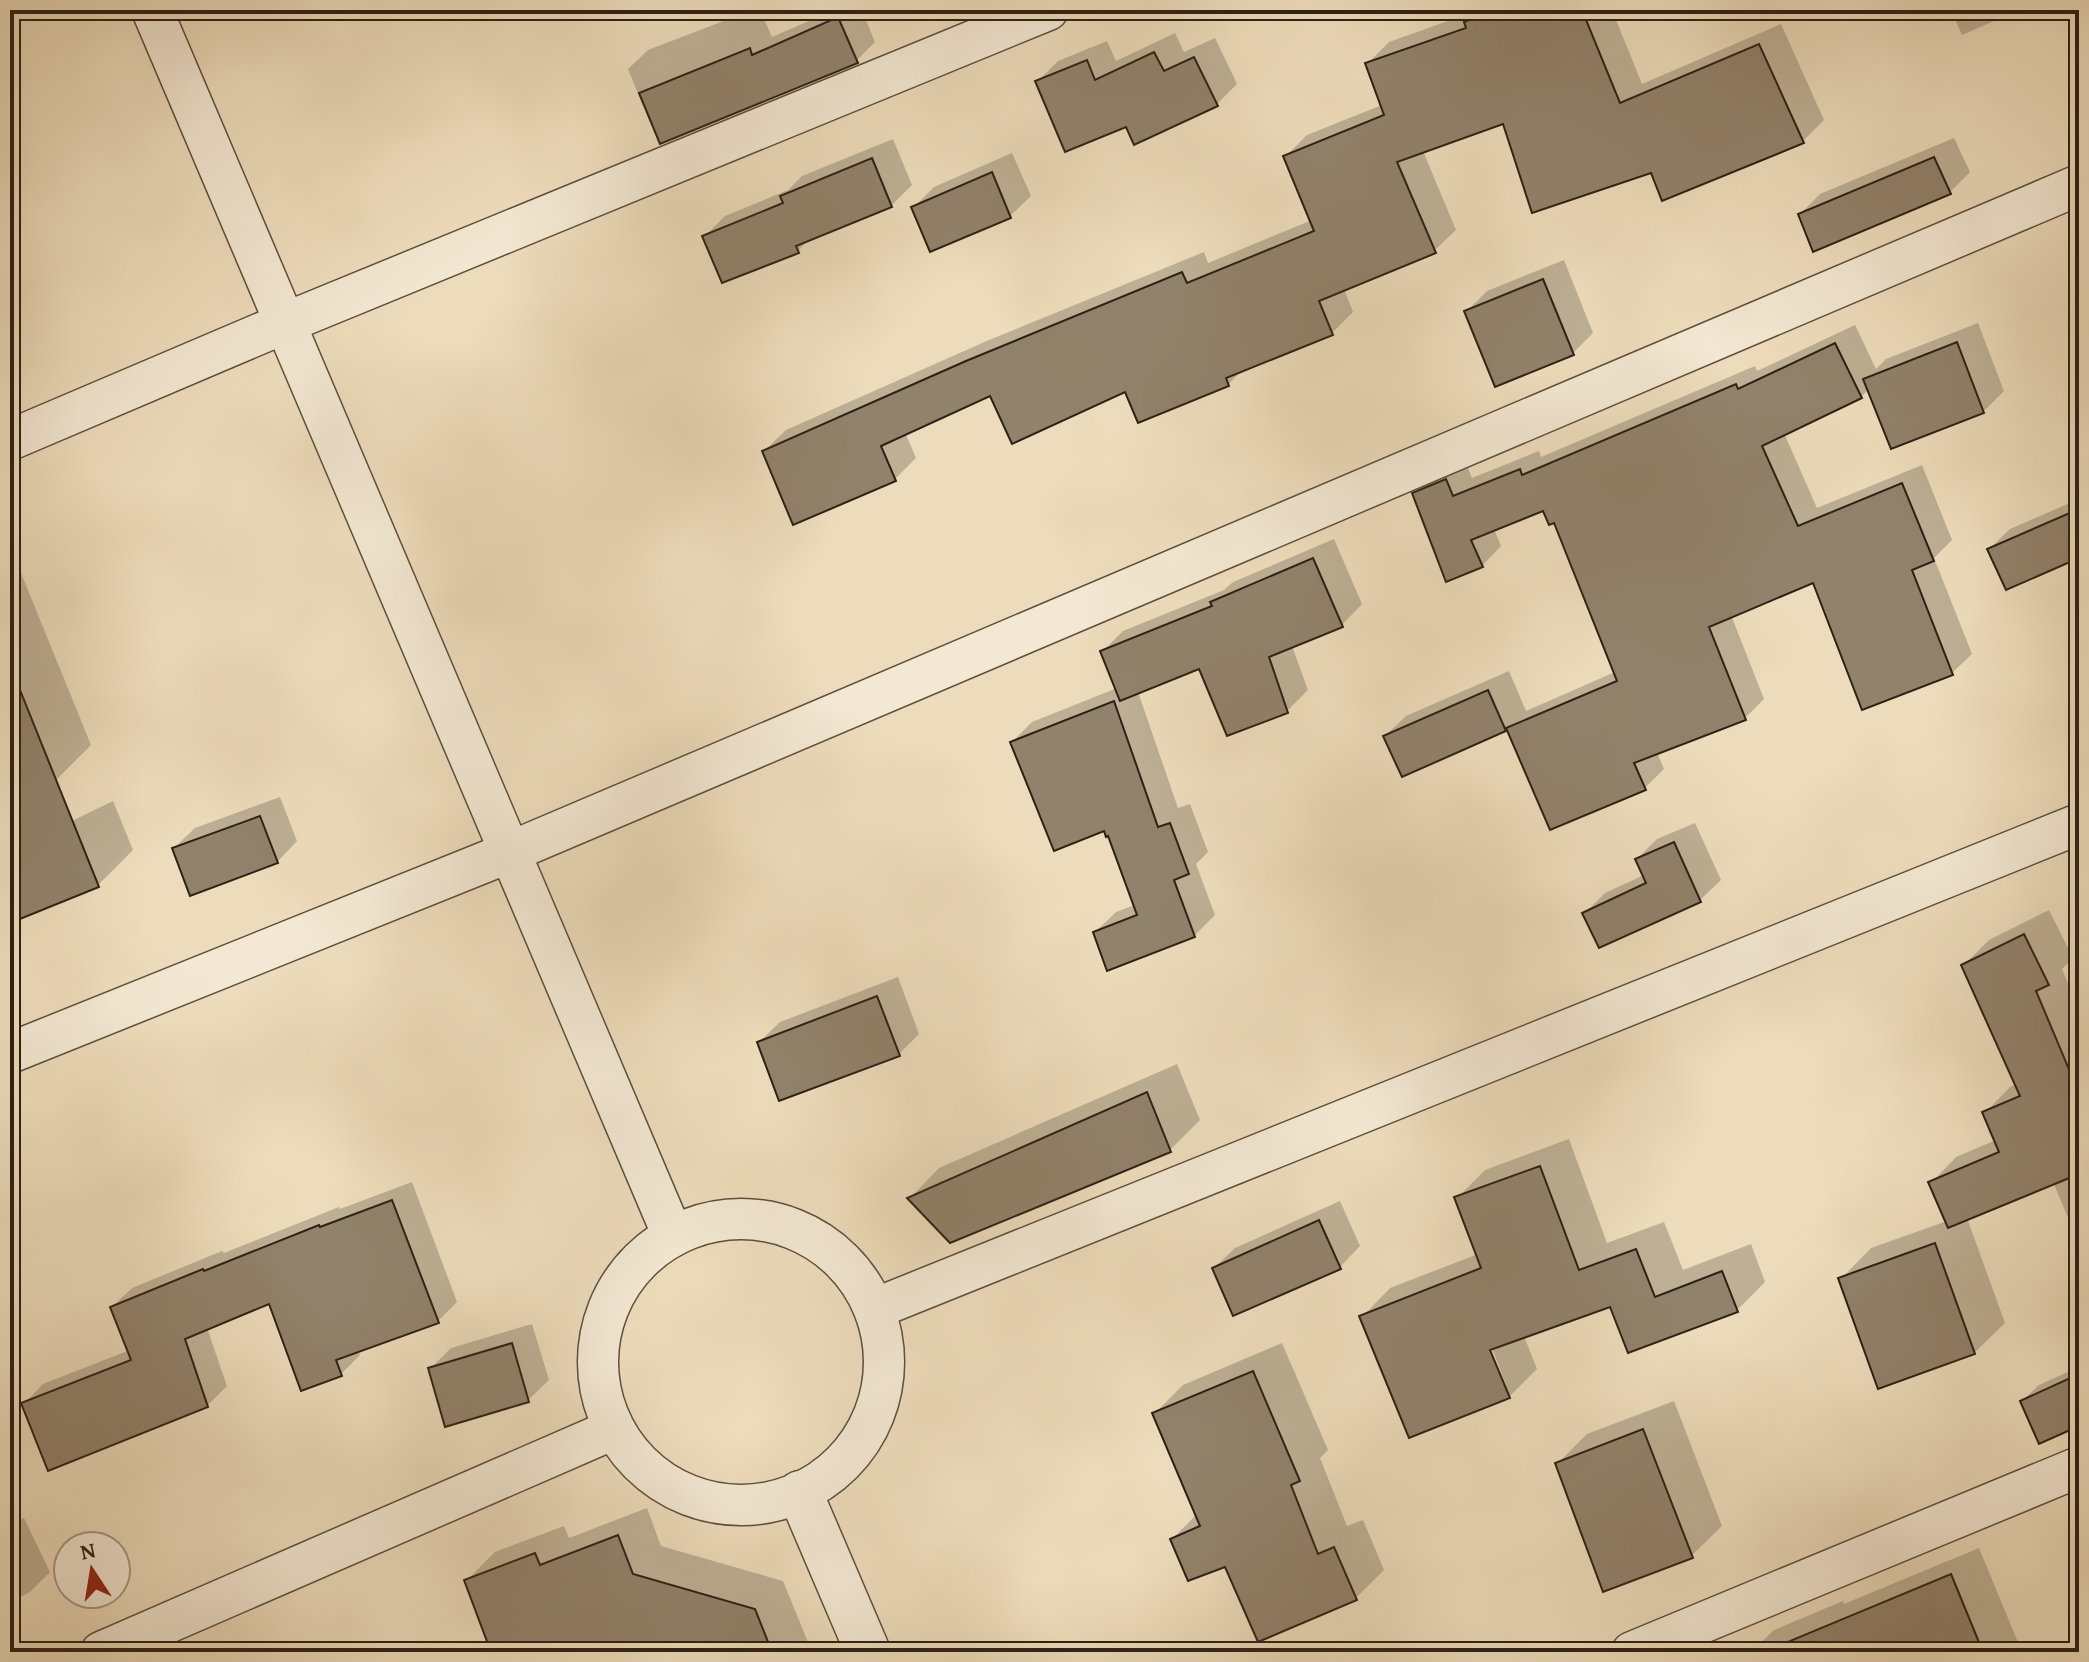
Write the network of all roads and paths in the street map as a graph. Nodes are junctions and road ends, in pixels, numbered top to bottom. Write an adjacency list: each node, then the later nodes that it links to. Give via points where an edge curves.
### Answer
1 (152, 10): 4 (street)
2 (1048, 10): 4 (street)
3 (2079, 185): 7 (street)
4 (285, 323): 5 (street); 7 (street)
5 (10, 440)
6 (2079, 824): 10 (street)
7 (510, 852): 8 (street); 9 (street)
8 (10, 1053)
9 (673, 1236): 10 (street, via 740,1219 774,1223 806,1235 834,1254 858,1279); 11 (street, via 625,1278 609,1305 597,1368)
10 (874, 1309): 13 (street, via 883,1345 883,1381 874,1416 856,1448 831,1474)
11 (614, 1429): 13 (street, via 634,1459 662,1482 694,1498 730,1505 766,1503); 14 (street)
12 (2079, 1467): 16 (street)
13 (800, 1493): 15 (street)
14 (101, 1652)
15 (868, 1652)
16 (1632, 1652)

